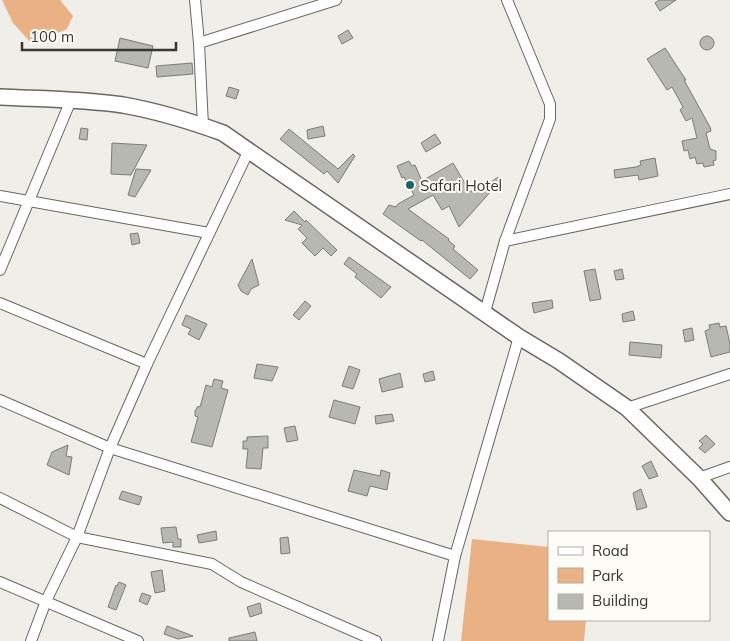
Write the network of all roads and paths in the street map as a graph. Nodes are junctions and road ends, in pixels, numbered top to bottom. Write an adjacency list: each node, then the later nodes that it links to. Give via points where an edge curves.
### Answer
1 (195, 0): 4 (street)
2 (336, 0): 4 (street)
3 (508, 0): 13 (street, via 550,104 550,119)
4 (199, 43): 7 (street)
5 (0, 98): 6 (street)
6 (71, 100): 7 (street, via 124,106 174,116); 11 (street)
7 (203, 126): 8 (street, via 223,133)
8 (248, 150): 12 (street); 16 (street)
9 (730, 194): 13 (street)
10 (0, 196): 11 (street)
11 (29, 200): 12 (street); 14 (street)
12 (209, 233): 18 (street)
13 (504, 241): 16 (street)
14 (0, 270)
15 (0, 303): 18 (street)
16 (485, 312): 17 (street)
17 (519, 337): 21 (street); 28 (street)
18 (147, 364): 22 (street)
19 (730, 374): 21 (street)
20 (0, 400): 22 (street)
21 (627, 408): 24 (street)
22 (110, 448): 27 (street); 28 (street)
23 (730, 467): 24 (street)
24 (699, 478): 26 (street)
25 (0, 498): 27 (street)
26 (730, 513)
27 (77, 537): 30 (street); 33 (street, via 212,564 241,582)
28 (455, 556): 34 (street)
29 (0, 582): 30 (street)
30 (46, 602): 31 (street); 32 (street)
31 (31, 641)
32 (138, 641)
33 (376, 641)
34 (438, 641)

